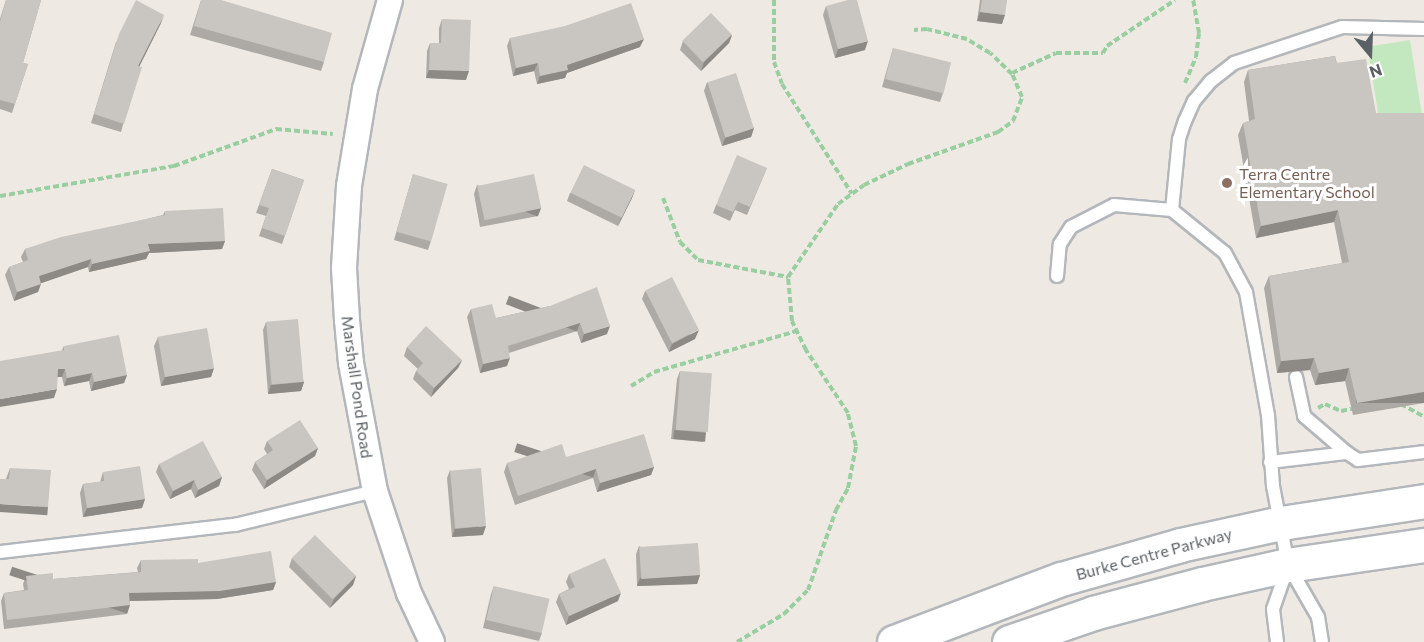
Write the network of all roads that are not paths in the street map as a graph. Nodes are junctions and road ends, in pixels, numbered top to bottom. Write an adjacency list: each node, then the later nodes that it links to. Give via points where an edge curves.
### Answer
1 (390, 0): 9 (street, Marshall Pond Road, via 359,121 349,186 344,268 351,363)
2 (1424, 30): 3 (lane, via 1342,27 1234,63 1194,101 1185,121 1179,139)
3 (1172, 210): 4 (lane, via 1114,205 1088,215 1071,227 1059,244); 8 (lane, via 1226,253 1246,292 1268,415)
4 (1057, 276)
5 (1296, 377): 7 (lane, via 1304,416)
6 (1424, 452): 7 (lane, via 1358,460)
7 (1347, 453): 8 (lane)
8 (1270, 462): 11 (lane)
9 (375, 491): 13 (lane, via 235,525); 15 (street, Marshall Pond Road, via 410,593)
10 (1424, 501): 11 (main road, Burke Centre Parkway)
11 (1281, 523): 14 (lane); 16 (main road, Burke Centre Parkway, via 1180,545 1061,579)
12 (1424, 545): 14 (main road)
13 (0, 552)
14 (1288, 566): 17 (main road, via 1093,613); 18 (lane, via 1273,609); 19 (lane, via 1318,617)
15 (432, 642)
16 (894, 642)
17 (1010, 642)
18 (1277, 642)
19 (1322, 642)

